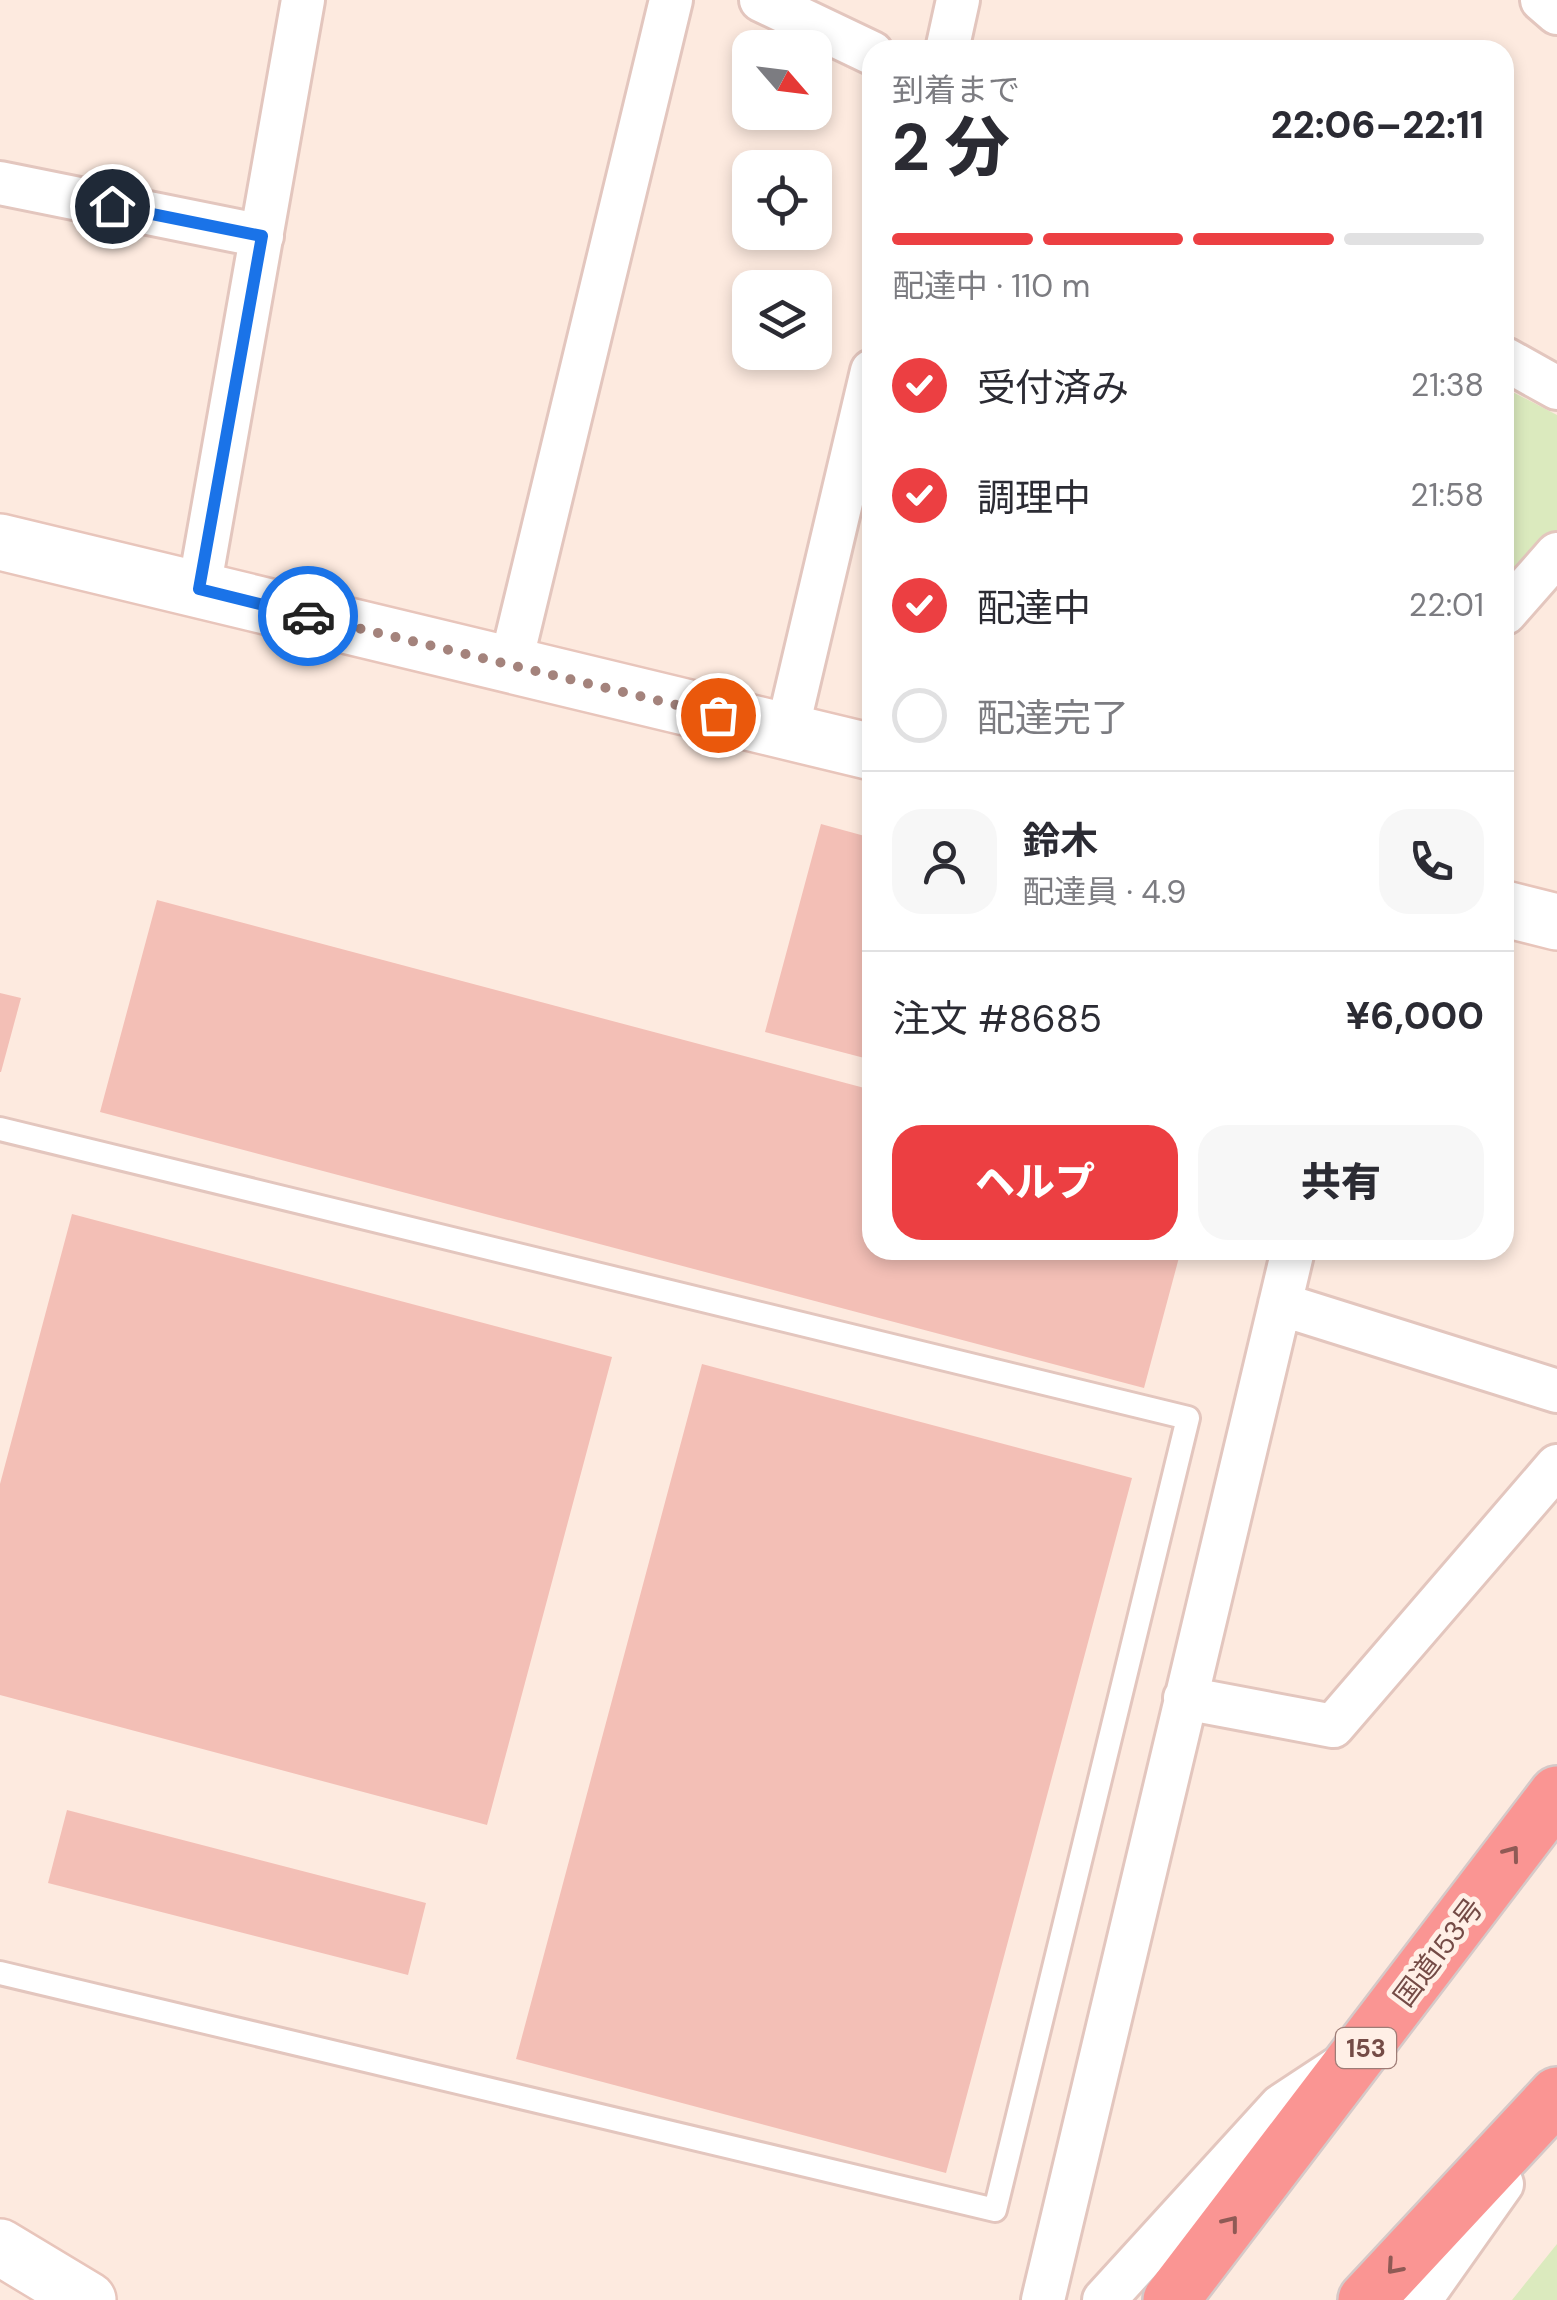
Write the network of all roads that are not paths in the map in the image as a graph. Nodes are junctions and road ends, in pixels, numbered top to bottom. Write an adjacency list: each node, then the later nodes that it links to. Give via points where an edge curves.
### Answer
1 (303, 0): 10 (street)
2 (671, 0): 18 (street)
3 (760, 0): 8 (street)
4 (958, 0): 7 (street)
5 (1542, 0): 6 (street)
6 (1557, 13)
7 (949, 40)
8 (862, 49)
9 (0, 183): 10 (street)
10 (262, 236): 16 (street)
11 (1514, 364): 12 (street)
12 (1557, 388)
13 (862, 412): 19 (street)
14 (0, 542): 16 (street)
15 (1557, 554): 17 (street)
16 (199, 589): 18 (street)
17 (1514, 603)
18 (510, 666): 19 (street)
19 (787, 731): 20 (street)
20 (862, 750)
21 (1514, 911): 22 (street)
22 (1557, 922)
23 (0, 1129): 30 (lane, via 1188,1418 995,2210)
24 (1291, 1260): 25 (street)
25 (1280, 1304): 26 (street); 28 (street)
26 (1557, 1391)
27 (1557, 1466): 28 (street, via 1333,1726)
28 (1185, 1698): 36 (street)
29 (1557, 1794): 31 (highway, 国道153号 / 153, one-way to 29)
30 (0, 1973)
31 (1362, 2053): 37 (street, via 1280,2106); 38 (highway, 国道153号 / 153, one-way to 31)
32 (1557, 2095): 39 (highway, one-way to 39)
33 (1557, 2106): 40 (street)
34 (0, 2246): 35 (street)
35 (88, 2300)
36 (1043, 2300)
37 (1104, 2300)
38 (1171, 2300)
39 (1366, 2300)
40 (1420, 2300)

